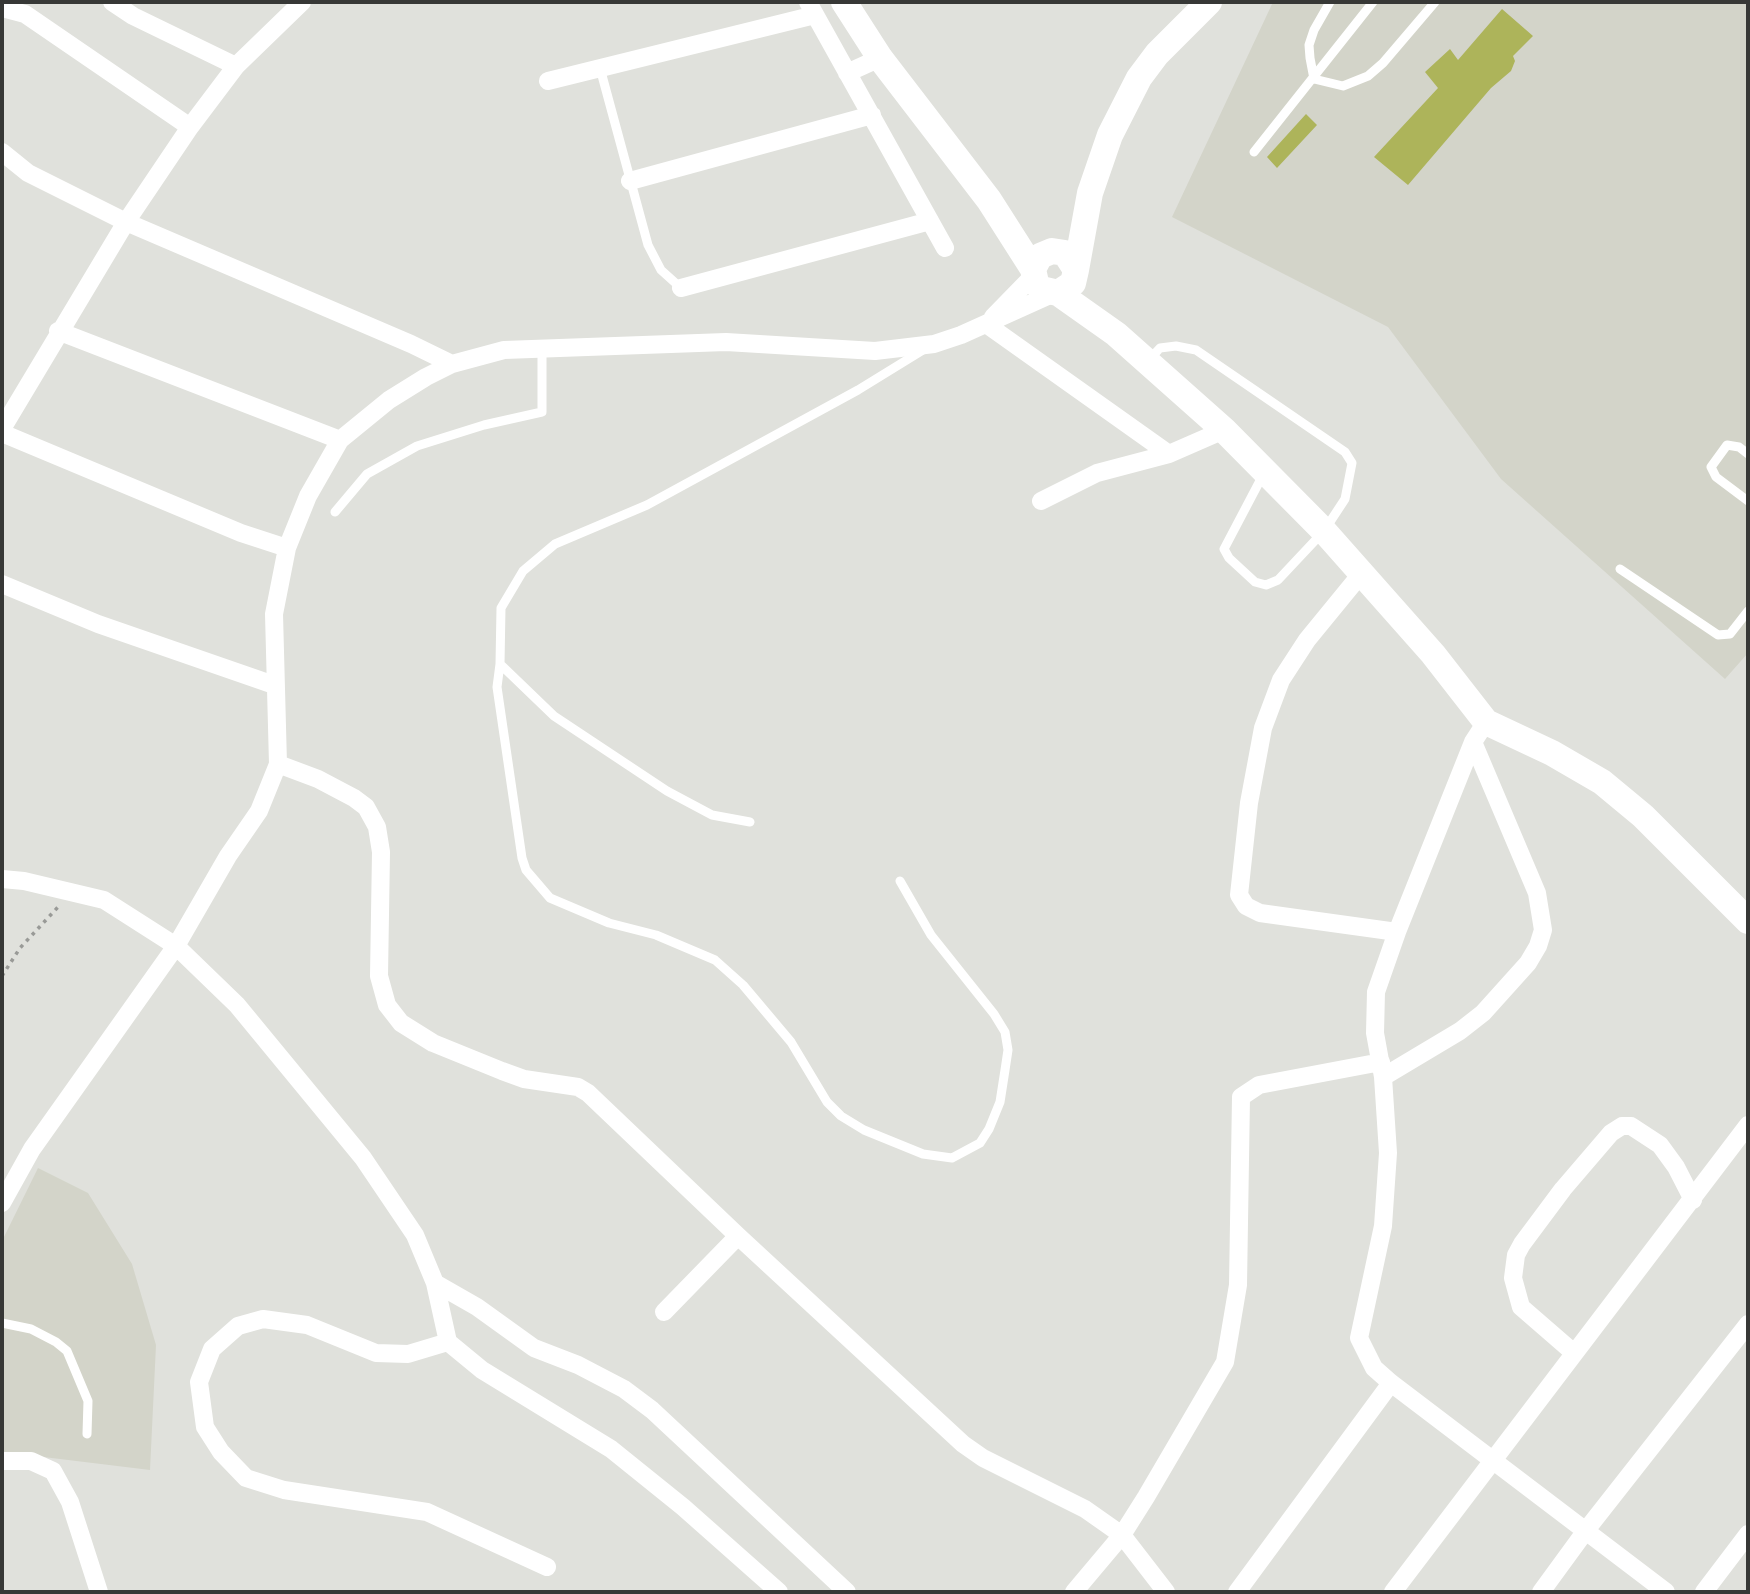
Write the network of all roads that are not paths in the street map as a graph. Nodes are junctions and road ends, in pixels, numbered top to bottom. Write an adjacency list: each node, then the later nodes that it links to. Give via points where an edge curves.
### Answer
1 (112, 2): 11 (street)
2 (300, 2): 11 (street)
3 (844, 2): 10 (street)
4 (1209, 2): 24 (street, via 1139,78 1110,135 1090,193)
5 (1330, 2): 14 (lane, via 1309,45)
6 (1373, 2): 14 (lane)
7 (1435, 2): 14 (lane, via 1368,76 1343,86)
8 (2, 8): 17 (street, via 25,14)
9 (812, 9): 12 (street); 13 (street)
10 (880, 58): 13 (street); 24 (street, via 989,200)
11 (236, 66): 17 (street)
12 (600, 68): 15 (street); 20 (lane)
13 (847, 73): 16 (street)
14 (1314, 79): 19 (lane)
15 (548, 81)
16 (872, 116): 20 (street); 21 (street)
17 (190, 127): 22 (street)
18 (2, 152): 22 (street, via 28,173)
19 (1254, 152)
20 (629, 181): 25 (lane, via 648,245 661,270)
21 (930, 221): 23 (street); 25 (street)
22 (126, 222): 27 (street); 31 (street)
23 (945, 248)
24 (1053, 273): 26 (street); 26 (street); 30 (street)
25 (681, 289)
26 (986, 324): 28 (street); 35 (street)
27 (58, 331): 33 (street); 34 (street)
28 (934, 344): 29 (street, via 875,351 726,342); 47 (lane, via 647,505 555,544 523,571 501,608)
29 (542, 348): 31 (street, via 504,351); 40 (lane, via 542,412 417,446 367,474)
30 (1147, 362): 32 (street); 41 (lane, via 1160,348 1196,350 1345,452 1352,463 1351,482)
31 (452, 364): 34 (street, via 389,400)
32 (1224, 430): 35 (street); 37 (street)
33 (2, 431): 42 (street, via 241,533)
34 (340, 440): 42 (street, via 308,496)
35 (1169, 454): 38 (street, via 1097,473)
36 (1748, 454): 39 (lane, via 1727,445 1711,467 1716,477)
37 (1265, 471): 41 (street); 41 (lane, via 1228,537 1224,549 1229,558 1255,582 1266,585 1278,580)
38 (1041, 501)
39 (1748, 501)
40 (335, 512)
41 (1324, 531): 44 (street)
42 (287, 548): 48 (street, via 274,614)
43 (1620, 569): 46 (lane, via 1718,635 1730,634)
44 (1361, 574): 49 (street, via 1433,654); 55 (street, via 1307,640 1277,692 1263,728 1239,895 1246,906 1260,913)
45 (2, 584): 48 (street, via 98,624)
46 (1748, 611)
47 (500, 664): 51 (lane, via 554,716 667,792 712,815); 53 (lane, via 497,687 522,858 526,870 550,898 715,960 743,985 791,1042 827,1102 841,1116 923,1154 952,1158 980,1143 989,1129 1000,1102 1008,1050 1005,1032 931,935)
48 (274, 685): 50 (street)
49 (1479, 732): 54 (street, via 1552,753 1602,782 1643,816); 55 (street); 57 (street, via 1537,893 1541,938 1528,963 1483,1013 1460,1031)
50 (278, 764): 56 (street, via 259,811); 61 (street, via 354,798 366,807 377,827 382,852 379,976 387,1005 401,1023 433,1043 502,1071 588,1093)
51 (750, 822)
52 (2, 879): 56 (street, via 104,900)
53 (900, 881)
54 (1748, 921)
55 (1396, 932): 57 (street, via 1376,992 1375,1032)
56 (176, 946): 60 (street, via 32,1149); 62 (street, via 237,1005 363,1158 415,1235)
57 (1382, 1070): 68 (street, via 1388,1153 1382,1226 1359,1338 1374,1368); 74 (street, via 1259,1085 1241,1097 1238,1285 1225,1362)
58 (1748, 1125): 59 (street)
59 (1693, 1200): 67 (street); 67 (street, via 1660,1145 1631,1126 1611,1133 1563,1189 1522,1244 1513,1278 1521,1307)
60 (2, 1203)
61 (738, 1236): 63 (street); 74 (street, via 963,1444 1085,1509)
62 (435, 1283): 66 (street); 78 (street, via 534,1348 624,1389)
63 (664, 1312)
64 (2, 1323): 69 (lane, via 31,1329 67,1351 88,1401)
65 (1748, 1324): 72 (street)
66 (448, 1342): 75 (street, via 408,1354 376,1353 307,1325 263,1319 238,1326 212,1349 199,1382 205,1427 246,1478 284,1490 427,1512); 77 (street, via 482,1370 611,1449)
67 (1574, 1353): 70 (street)
68 (1391, 1383): 70 (street); 81 (street)
69 (87, 1434)
70 (1491, 1459): 72 (street); 82 (street)
71 (2, 1461): 76 (street, via 31,1461 53,1471 70,1502)
72 (1587, 1529): 83 (street); 84 (street)
73 (1748, 1534): 85 (street)
74 (1122, 1535): 79 (street); 80 (street)
75 (547, 1567)
76 (99, 1592)
77 (779, 1592)
78 (846, 1592)
79 (1074, 1592)
80 (1166, 1592)
81 (1237, 1592)
82 (1393, 1592)
83 (1541, 1592)
84 (1666, 1592)
85 (1704, 1592)

